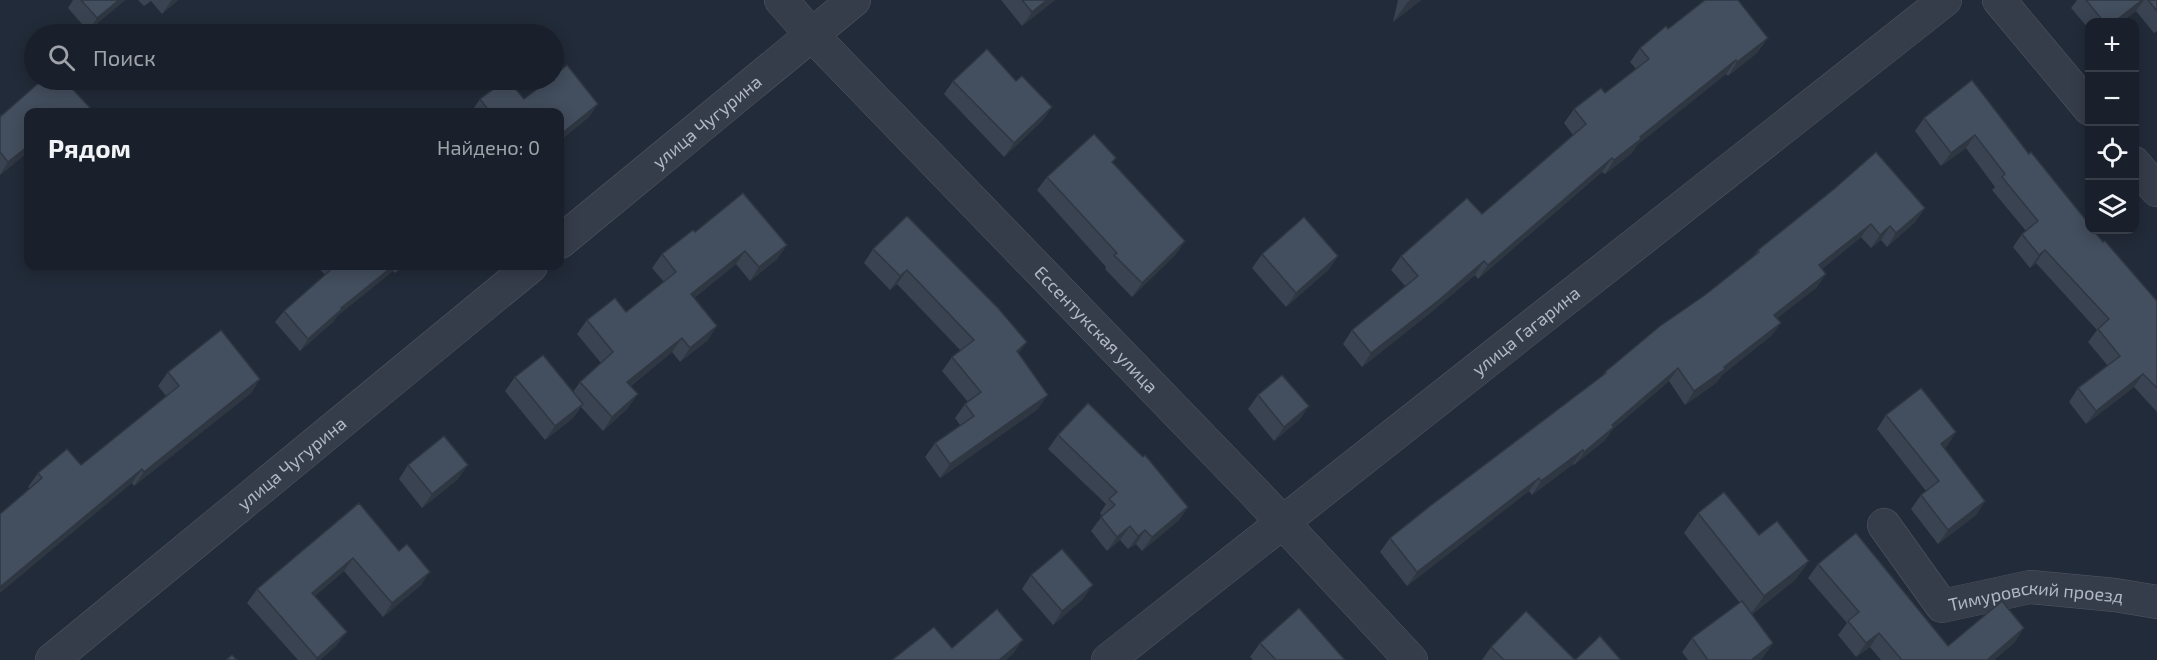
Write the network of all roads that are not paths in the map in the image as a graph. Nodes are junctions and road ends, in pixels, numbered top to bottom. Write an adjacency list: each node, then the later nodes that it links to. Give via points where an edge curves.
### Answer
1 (781, 0): 5 (street, Ессентукская улица)
2 (854, 0): 5 (street, улица Чугурина)
3 (1945, 0): 11 (street, улица Гагарина)
4 (1999, 0): 6 (street)
5 (812, 35): 9 (street, улица Чугурина); 11 (street, Ессентукская улица)
6 (2085, 103)
7 (2139, 169): 8 (street)
8 (2157, 190)
9 (564, 239)
10 (526, 270): 14 (street, улица Чугурина)
11 (1283, 523): 15 (street, улица Гагарина); 16 (street, Ессентукская улица)
12 (1884, 525): 13 (street, Тимуровский проезд, via 1942,606 2030,587 2115,594)
13 (2157, 602)
14 (51, 660)
15 (1107, 660)
16 (1411, 660)

